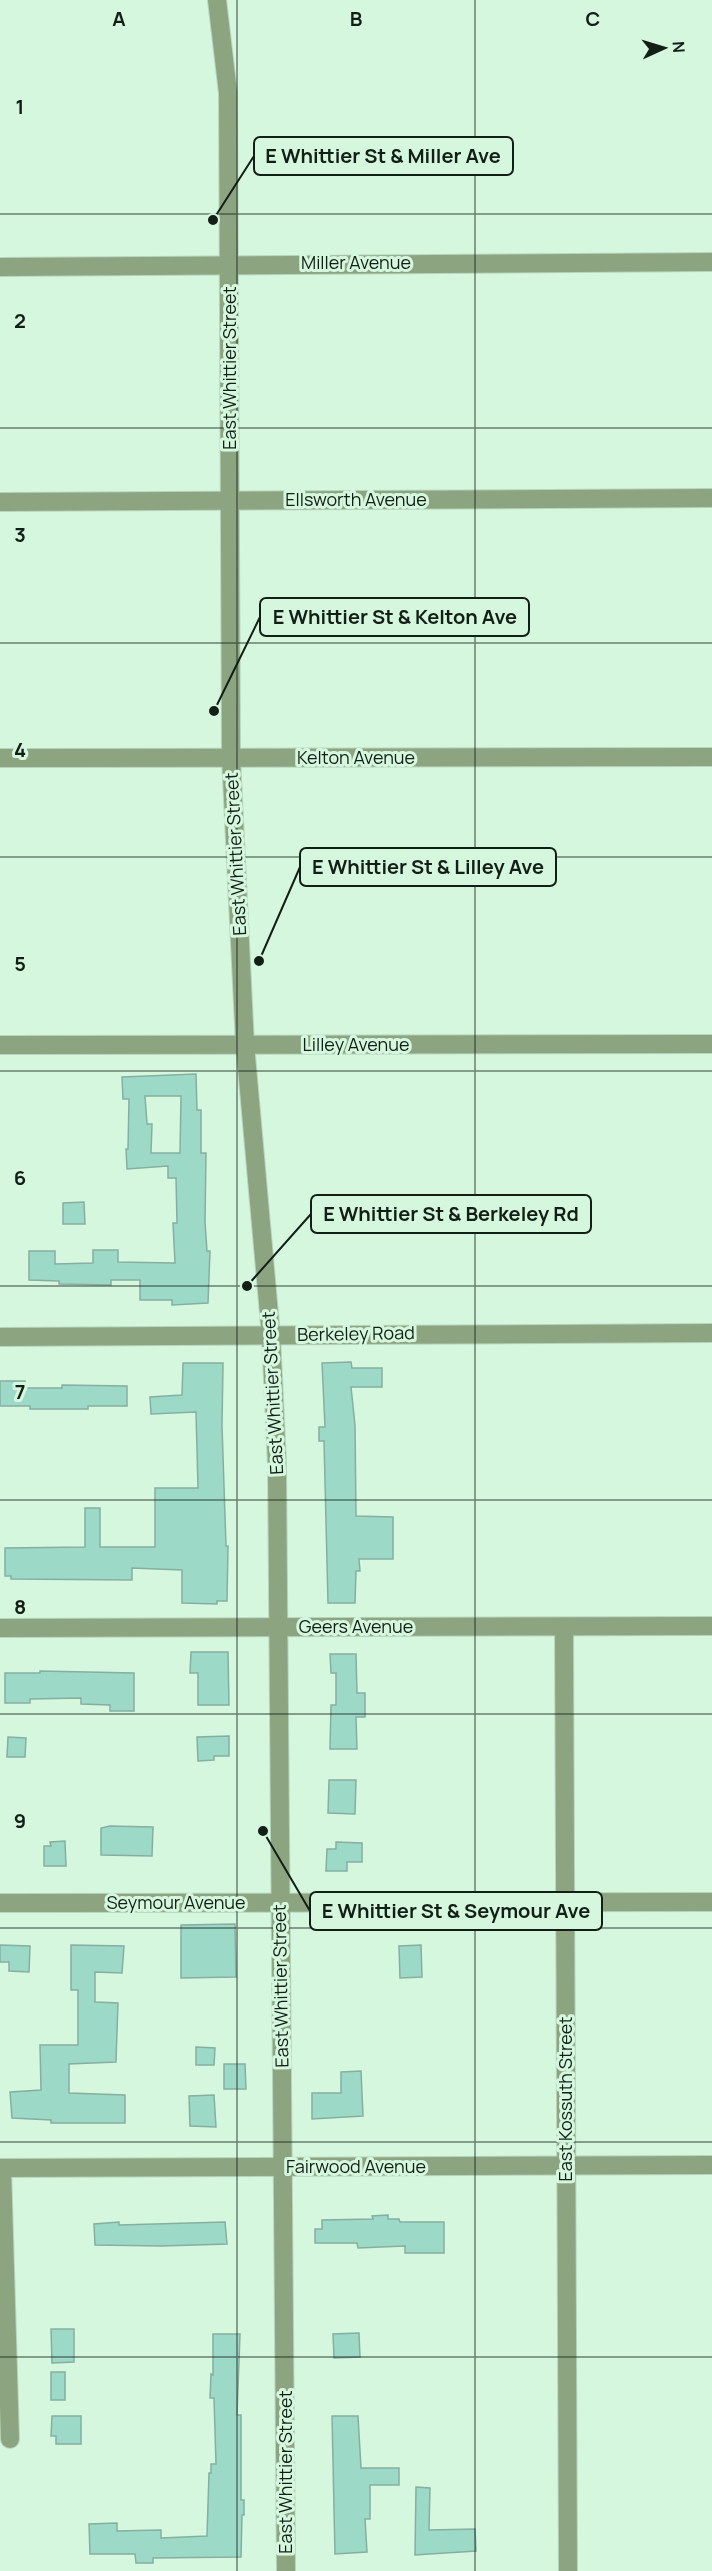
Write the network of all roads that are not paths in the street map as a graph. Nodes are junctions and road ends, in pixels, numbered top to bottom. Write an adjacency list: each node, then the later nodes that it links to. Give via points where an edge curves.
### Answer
1 (217, 0): 3 (street, East Whittier Street, via 228,93)
2 (712, 262): 3 (street, Miller Avenue)
3 (229, 264): 4 (street, Miller Avenue); 6 (street, East Whittier Street)
4 (0, 267)
5 (712, 498): 6 (street, Ellsworth Avenue)
6 (231, 501): 7 (street, Ellsworth Avenue); 10 (street, East Whittier Street)
7 (0, 502)
8 (712, 757): 10 (street, Kelton Avenue)
9 (0, 758): 10 (street, Kelton Avenue)
10 (231, 758): 12 (street, East Whittier Street)
11 (712, 1044): 12 (street, Lilley Avenue)
12 (245, 1045): 13 (street, Lilley Avenue); 15 (street, East Whittier Street)
13 (0, 1046)
14 (712, 1333): 15 (street, Berkeley Road)
15 (271, 1336): 16 (street, Berkeley Road); 20 (street, East Whittier Street)
16 (0, 1337)
17 (712, 1626): 18 (street, Geers Avenue)
18 (564, 1627): 20 (street, Geers Avenue); 21 (street, East Kossuth Street)
19 (0, 1628): 20 (street, Geers Avenue)
20 (280, 1628): 24 (street, East Whittier Street)
21 (565, 1902): 22 (street, Seymour Avenue); 24 (street, Seymour Avenue); 25 (street, East Kossuth Street)
22 (712, 1902)
23 (0, 1903): 24 (street, Seymour Avenue)
24 (280, 1903): 27 (street, East Whittier Street)
25 (566, 2165): 26 (street, Fairwood Avenue); 27 (street, Fairwood Avenue); 31 (street, East Kossuth Street)
26 (712, 2165)
27 (284, 2167): 28 (street, Fairwood Avenue); 30 (street, East Whittier Street)
28 (1, 2168): 29 (street)
29 (10, 2439)
30 (286, 2571)
31 (567, 2571)

